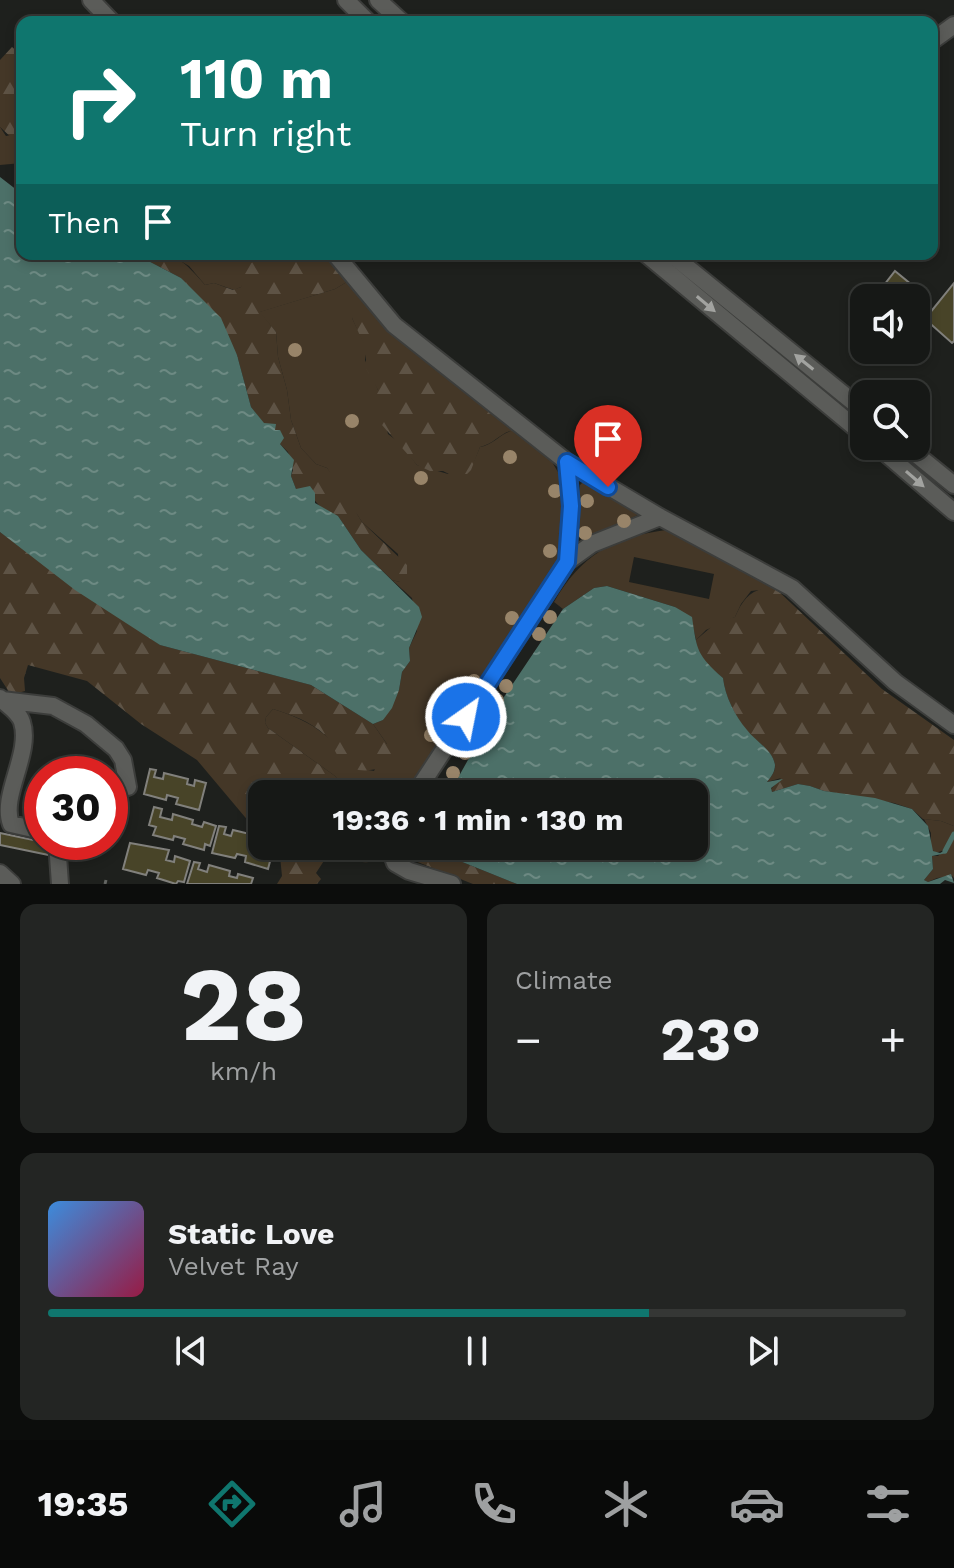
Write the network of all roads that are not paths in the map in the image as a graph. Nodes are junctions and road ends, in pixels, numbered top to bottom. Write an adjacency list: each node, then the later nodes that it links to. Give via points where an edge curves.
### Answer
1 (91, 0): 4 (street)
2 (346, 0): 5 (street)
3 (378, 0): 6 (street)
4 (106, 16)
5 (362, 16)
6 (395, 16)
7 (340, 260): 14 (street, via 394,325)
8 (653, 260): 11 (street, one-way to 11)
9 (678, 260): 10 (street, one-way to 9)
10 (850, 400)
11 (850, 423)
12 (893, 460): 16 (street, one-way to 16)
13 (923, 460): 15 (street)
14 (567, 462): 17 (street); 18 (street)
15 (954, 485)
16 (954, 512)
17 (660, 517): 18 (street, via 592,544); 20 (street, via 792,588 895,682)
18 (567, 562): 22 (street)
19 (1, 699): 21 (street, via 53,706 86,724); 23 (street, via 23,725 8,805 9,820)
20 (954, 725)
21 (120, 756)
22 (424, 780)
23 (24, 828)
24 (58, 860): 28 (street)
25 (394, 860): 29 (street, via 409,871)
26 (0, 873): 27 (street)
27 (12, 884)
28 (60, 884)
29 (452, 884)

